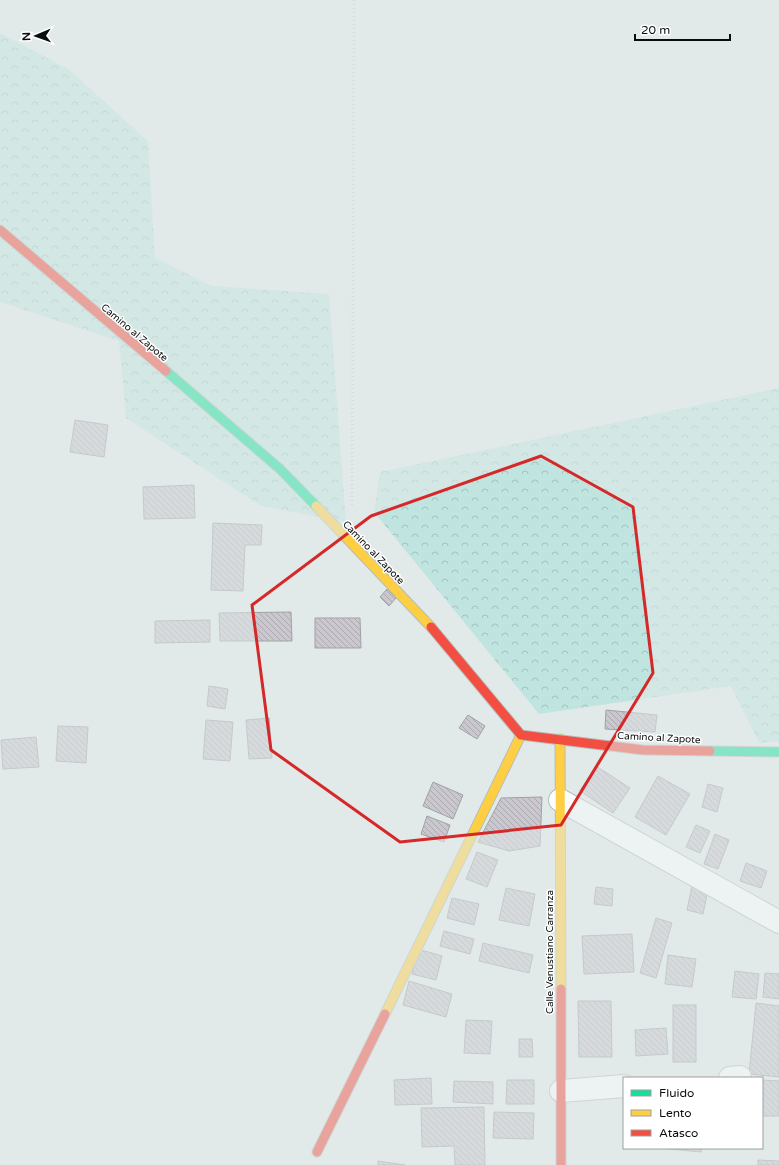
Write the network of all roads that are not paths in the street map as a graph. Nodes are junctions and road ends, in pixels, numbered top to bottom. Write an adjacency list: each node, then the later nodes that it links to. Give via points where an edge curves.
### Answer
1 (0, 230): 2 (street, Camino al Zapote, via 280,469 433,629)
2 (521, 735): 3 (street, Camino al Zapote); 9 (street)
3 (560, 739): 4 (street, Camino al Zapote, via 643,750); 5 (street, Calle Venustiano Carranza)
4 (779, 752)
5 (560, 800): 6 (street); 8 (street, Calle Venustiano Carranza)
6 (779, 922)
7 (623, 1086): 8 (street)
8 (561, 1091): 10 (street, Calle Venustiano Carranza)
9 (317, 1152)
10 (561, 1165)

